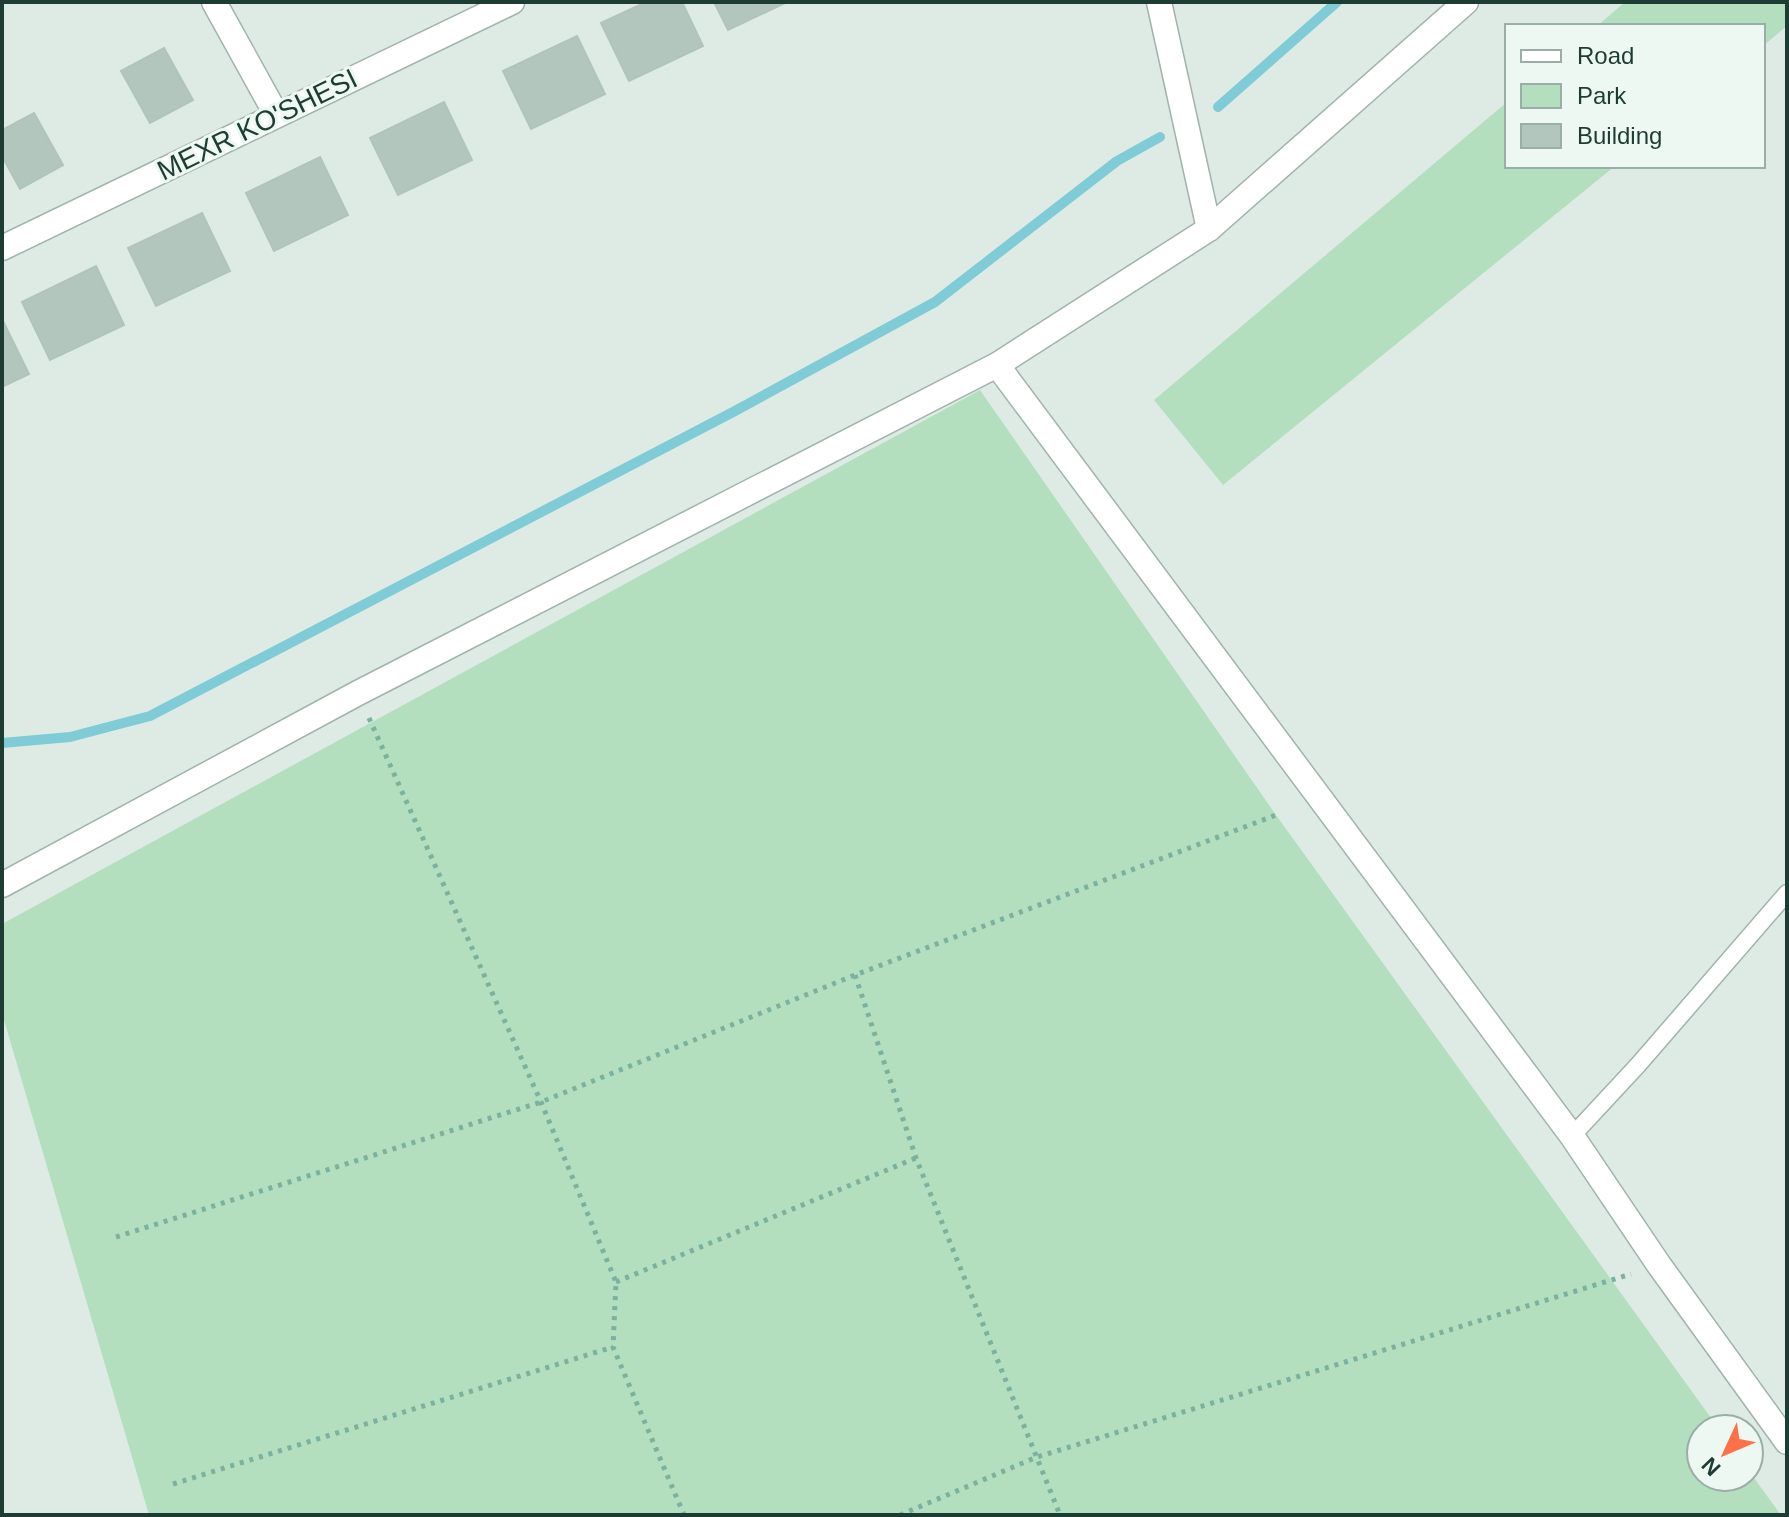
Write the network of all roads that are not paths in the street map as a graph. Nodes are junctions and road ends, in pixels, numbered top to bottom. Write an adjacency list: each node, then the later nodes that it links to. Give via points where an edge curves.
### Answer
1 (214, 2): 5 (street)
2 (512, 2): 5 (street, MEXR KO'SHESI)
3 (1159, 2): 6 (street)
4 (1466, 2): 6 (street)
5 (276, 114): 7 (street, MEXR KO'SHESI)
6 (1209, 229): 8 (street)
7 (2, 248)
8 (997, 365): 9 (street, via 358,693); 11 (street)
9 (2, 885)
10 (1787, 893): 11 (lane)
11 (1572, 1136): 12 (street)
12 (1787, 1442)

